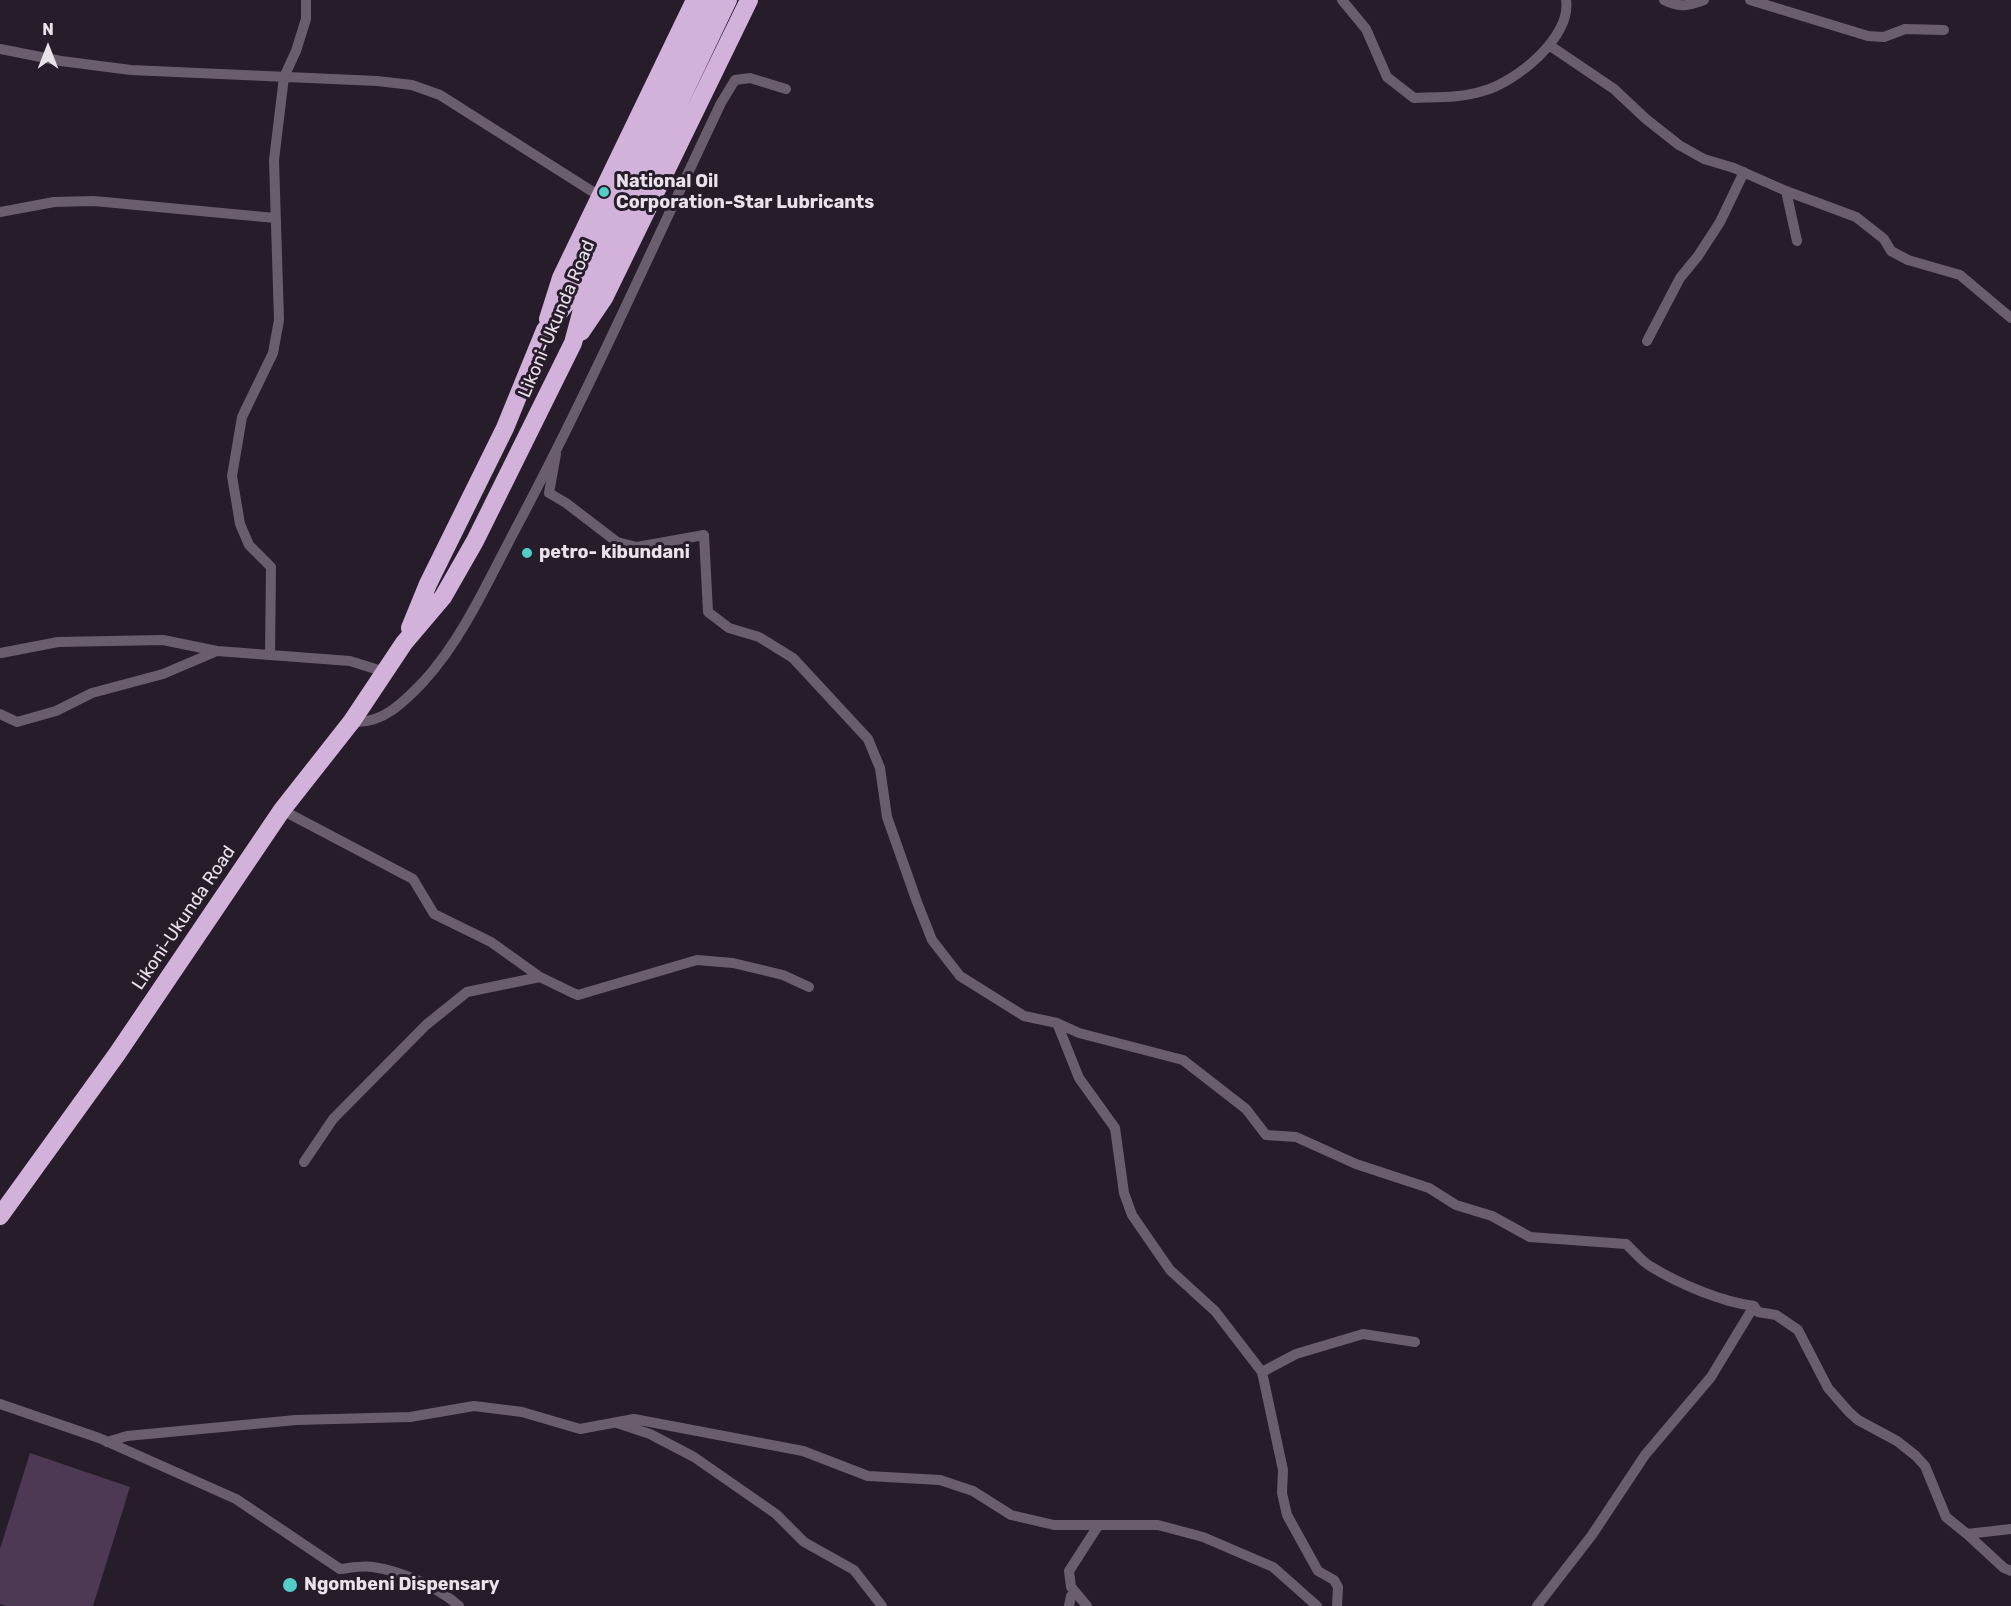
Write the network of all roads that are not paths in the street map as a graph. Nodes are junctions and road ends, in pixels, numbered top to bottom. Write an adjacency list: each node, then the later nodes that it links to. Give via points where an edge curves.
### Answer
1 (306, 0): 14 (street, via 306,19)
2 (695, 0): 18 (highway)
3 (711, 0): 22 (highway, Likoni-Ukunda Road)
4 (728, 0): 22 (highway, Likoni-Ukunda Road)
5 (749, 0): 26 (highway, via 604,298)
6 (1342, 0): 12 (street, via 1366,29 1387,77 1414,98 1487,90 1508,79)
7 (1566, 0): 12 (street, via 1565,22)
8 (1664, 0): 9 (street, via 1689,7)
9 (1704, 0)
10 (1750, 0): 11 (street, via 1868,36 1884,37 1905,29)
11 (1944, 30)
12 (1550, 45): 16 (street, via 1614,89 1679,145 1704,159)
13 (0, 49): 14 (street, via 131,70)
14 (284, 77): 18 (street, via 377,81 422,88 440,95); 20 (street, via 274,160)
15 (786, 89): 27 (street, via 750,78 735,80)
16 (1744, 172): 17 (street); 25 (street, via 1709,240 1680,278)
17 (1786, 191): 21 (street); 23 (street, via 1856,217 1884,239 1891,250 1908,260 1960,275)
18 (601, 197): 24 (highway, via 561,278)
19 (0, 212): 20 (street, via 54,202 94,201)
20 (275, 218): 31 (street, via 279,320 273,353 242,417 231,476 240,524 249,545 271,567)
21 (1797, 241)
22 (578, 299): 24 (highway, Likoni-Ukunda Road); 26 (highway, Likoni-Ukunda Road)
23 (2011, 318)
24 (545, 330): 28 (highway, Likoni-Ukunda Road, via 505,428 428,584)
25 (1647, 341)
26 (573, 343): 28 (highway, Likoni-Ukunda Road, via 475,541 443,597)
27 (556, 454): 34 (street, via 458,636 425,680 395,709 365,723); 38 (street, via 549,493 617,542 637,547 704,535 708,612 729,628 759,637 793,658 875,750 887,817 932,940 960,976 1024,1016)
28 (404, 643): 32 (highway, Likoni-Ukunda Road)
29 (218, 651): 30 (street, via 163,640 58,642); 31 (street); 33 (street, via 163,674 92,693 56,711 17,722)
30 (1, 653)
31 (270, 654): 32 (street, via 350,661)
32 (385, 672): 34 (highway, Likoni-Ukunda Road)
33 (0, 714)
34 (352, 721): 35 (highway, Likoni-Ukunda Road)
35 (282, 810): 36 (street, via 413,879 434,914 491,942); 40 (highway, Likoni-Ukunda Road, via 117,1054)
36 (540, 977): 37 (street, via 578,995 697,960 733,963 783,975); 39 (street, via 467,992 426,1026 333,1119)
37 (809, 987)
38 (1057, 1023): 41 (street, via 1079,1033 1183,1060 1246,1109 1266,1135 1296,1137 1356,1164 1429,1188 1456,1205 1492,1216 1530,1237 1626,1244 1649,1266 1730,1303); 43 (street, via 1079,1077 1115,1128 1124,1193 1132,1215 1170,1270 1215,1311)
39 (304, 1162)
40 (0, 1216)
41 (1754, 1306): 49 (street, via 1758,1312 1776,1315 1798,1330 1828,1388 1849,1412 1916,1456 1925,1466 1947,1517); 58 (street, via 1711,1377 1645,1455 1592,1535)
42 (1414, 1342): 43 (street, via 1363,1334 1296,1354)
43 (1262, 1372): 57 (street, via 1287,1515 1318,1571 1338,1587)
44 (0, 1404): 46 (street)
45 (614, 1422): 46 (street, via 580,1429 522,1412 474,1406 410,1417 296,1420 128,1436); 47 (street, via 633,1419 803,1451 868,1476 940,1480 973,1491 1011,1515 1054,1525); 53 (street, via 650,1434 694,1457 776,1514 804,1542 854,1570)
46 (107, 1442): 52 (street, via 236,1499 340,1569 370,1566 393,1571)
47 (1098, 1526): 51 (street, via 1069,1571 1068,1580); 56 (street, via 1158,1525 1203,1537 1273,1567)
48 (2011, 1529): 49 (street)
49 (1966, 1534): 50 (street)
50 (2011, 1571)
51 (1075, 1594): 54 (street); 55 (street)
52 (459, 1606)
53 (882, 1606)
54 (1069, 1606)
55 (1087, 1606)
56 (1317, 1606)
57 (1337, 1606)
58 (1537, 1606)

